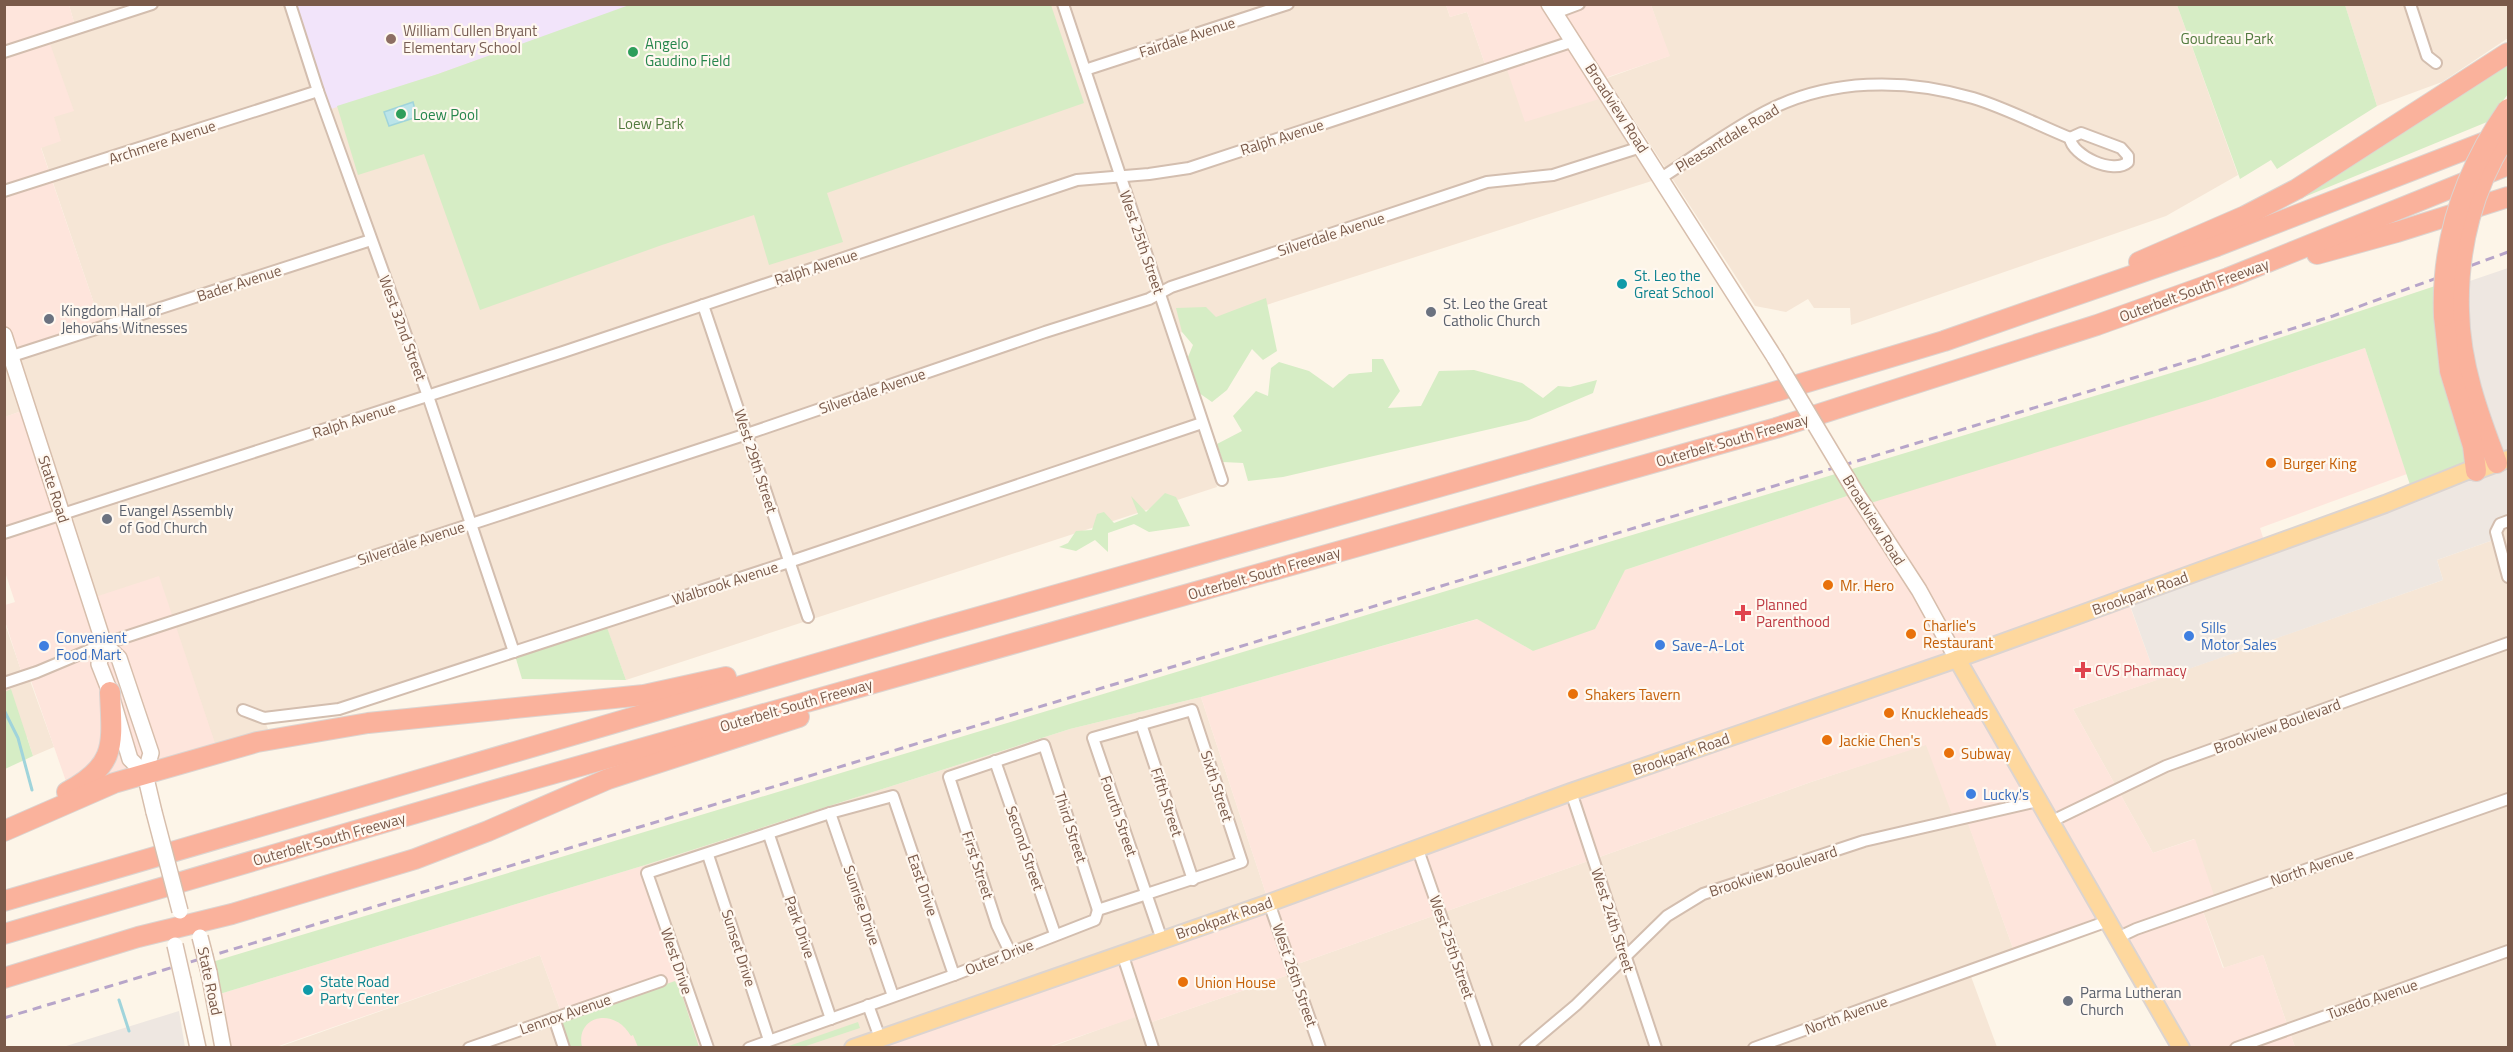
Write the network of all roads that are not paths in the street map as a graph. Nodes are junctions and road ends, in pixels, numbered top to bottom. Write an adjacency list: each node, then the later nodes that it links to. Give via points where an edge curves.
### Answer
1 (152, 4): 9 (street)
2 (290, 4): 13 (street, West 32nd Street)
3 (1063, 4): 12 (street, West 25th Street)
4 (1288, 4): 12 (street, Fairdale Avenue)
5 (1579, 4): 7 (street)
6 (2410, 4): 11 (street, via 2427,56)
7 (1552, 9): 8 (main road, Broadview Road)
8 (1574, 41): 17 (main road, Broadview Road); 19 (street, Ralph Avenue, via 1189,168)
9 (4, 52)
10 (2508, 53): 28 (highway, via 2267,205)
11 (2436, 63)
12 (1085, 70): 19 (street, West 25th Street)
13 (318, 91): 21 (street, Archmere Avenue); 23 (street, West 32nd Street)
14 (2508, 109): 27 (highway, bridge, via 2478,156 2455,217 2445,272)
15 (2508, 133): 27 (highway, bridge, via 2487,171 2470,215); 28 (highway, Outerbelt South Freeway, via 2217,246)
16 (2070, 138): 16 (street, Pleasantdale Road, via 2079,153 2111,167 2128,162 2121,148 2086,133); 20 (street, Pleasantdale Road, via 1974,99 1899,85 1860,85 1817,93 1765,112)
17 (1641, 147): 20 (main road, Broadview Road); 25 (street, Silverdale Avenue, via 1553,175 1487,182)
18 (2508, 165): 24 (highway, Outerbelt South Freeway)
19 (1119, 176): 25 (street, West 25th Street); 26 (street, Ralph Avenue, via 1077,180)
20 (1661, 178): 48 (main road, Broadview Road, bridge)
21 (4, 191)
22 (2508, 197): 24 (highway)
23 (371, 240): 30 (street, Bader Avenue); 31 (street, West 32nd Street)
24 (2228, 278): 49 (highway, Outerbelt South Freeway, via 1975,366 1787,424)
25 (1159, 293): 32 (street, West 25th Street); 33 (street, Silverdale Avenue)
26 (703, 305): 31 (street, Ralph Avenue); 33 (street, West 29th Street)
27 (2451, 314): 34 (highway, via 2468,376); 35 (highway, via 2450,371 2473,446)
28 (2008, 320): 44 (highway, Outerbelt South Freeway, via 1790,387)
29 (4, 335): 30 (main road, State Road)
30 (8, 358): 37 (main road, State Road)
31 (428, 396): 37 (street, Ralph Avenue); 39 (street, West 32nd Street)
32 (1202, 423): 36 (street, West 25th Street); 41 (street, Walbrook Avenue)
33 (747, 434): 39 (street, Silverdale Avenue); 41 (street, West 29th Street)
34 (2503, 461): 35 (main road, Brookpark Road)
35 (2476, 471): 48 (main road, Brookpark Road, via 2467,471)
36 (1222, 480)
37 (62, 515): 40 (street, Ralph Avenue); 46 (main road, State Road)
38 (2508, 521): 42 (street, via 2500,524 2496,532)
39 (470, 524): 46 (street, Silverdale Avenue); 47 (street, West 32nd Street)
40 (4, 533)
41 (789, 562): 43 (street, West 29th Street); 47 (street, Walbrook Avenue)
42 (2508, 577)
43 (808, 617)
44 (936, 629): 55 (highway, via 859,639 676,689 288,735); 68 (highway, Outerbelt South Freeway)
45 (2508, 643): 60 (street, Brookview Boulevard, via 2166,766)
46 (104, 644): 50 (street, Silverdale Avenue); 51 (main road, State Road, via 99,664); 55 (main road, State Road, via 118,658 151,753)
47 (514, 652): 52 (street, Walbrook Avenue, via 339,709 264,718)
48 (1957, 659): 56 (main road, Brookpark Road); 58 (main road, Broadview Road)
49 (938, 664): 71 (highway, via 851,700 608,779 433,853 232,914); 73 (highway, Outerbelt South Freeway)
50 (4, 683)
51 (110, 692): 55 (main road, State Road, via 130,759); 61 (highway, via 112,741 102,765 84,782)
52 (243, 710)
53 (1141, 724): 65 (street, Sixth Street, via 1192,710); 66 (street, Fifth Street); 67 (street, Fourth Street, via 1093,738)
54 (995, 761): 70 (street, Third Street, via 1044,745); 74 (street, Second Street); 78 (street, First Street, via 949,777 997,925)
55 (145, 774): 61 (highway, via 102,787); 71 (main road, State Road, bridge)
56 (1571, 792): 63 (main road, Brookpark Road); 80 (street, West 24th Street)
57 (2508, 799): 75 (street, North Avenue)
58 (2038, 801): 60 (main road, Broadview Road); 80 (street, Brookview Boulevard, via 1864,841 1703,894 1667,916)
59 (830, 813): 62 (street); 81 (street, East Drive, via 893,796); 84 (street, Sunrise Drive)
60 (2050, 822): 72 (main road, Broadview Road)
61 (4, 829)
62 (769, 835): 64 (street); 87 (street, Park Drive)
63 (1417, 847): 69 (main road, Brookpark Road); 99 (street, West 25th Street)
64 (708, 855): 89 (street, Sunset Drive); 94 (street, West Drive, via 647,873)
65 (1242, 862): 66 (street, Outer Drive)
66 (1193, 880): 67 (street, Outer Drive)
67 (1145, 894): 70 (street, Outer Drive); 76 (street, Fourth Street)
68 (4, 901)
69 (1269, 903): 76 (main road, Brookpark Road); 98 (street, West 26th Street)
70 (1098, 910): 74 (street, Outer Drive, via 1095,920)
71 (181, 918): 82 (highway); 90 (main road, State Road, bridge, via 175,945); 91 (main road, State Road, bridge, via 200,937)
72 (2108, 921): 75 (main road, Broadview Road); 102 (street, North Avenue)
73 (4, 934)
74 (1054, 934): 78 (street, Outer Drive)
75 (2117, 938): 103 (main road, Broadview Road)
76 (1162, 940): 79 (main road, Brookpark Road)
77 (2508, 951): 104 (street, Tuxedo Avenue)
78 (1010, 952): 81 (street, Outer Drive)
79 (1122, 952): 88 (main road, Brookpark Road); 97 (street)
80 (1624, 956): 100 (street, Brookview Boulevard, via 1576,1005); 101 (street, West 24th Street)
81 (954, 975): 84 (street, Outer Drive)
82 (4, 978)
83 (661, 981): 86 (street, Lennox Avenue)
84 (893, 996): 85 (street, Outer Drive)
85 (868, 1005): 87 (street, Outer Drive); 88 (street)
86 (554, 1018): 92 (street, Lennox Avenue); 93 (street)
87 (831, 1019): 89 (street, Outer Drive)
88 (880, 1038): 96 (main road, Brookpark Road)
89 (769, 1040): 95 (street, Outer Drive)
90 (198, 1047)
91 (223, 1047)
92 (469, 1047)
93 (564, 1047)
94 (708, 1047)
95 (749, 1047)
96 (853, 1047)
97 (1153, 1047)
98 (1320, 1047)
99 (1487, 1047)
100 (1525, 1047)
101 (1656, 1047)
102 (1754, 1047)
103 (2181, 1047)
104 (2236, 1047)

